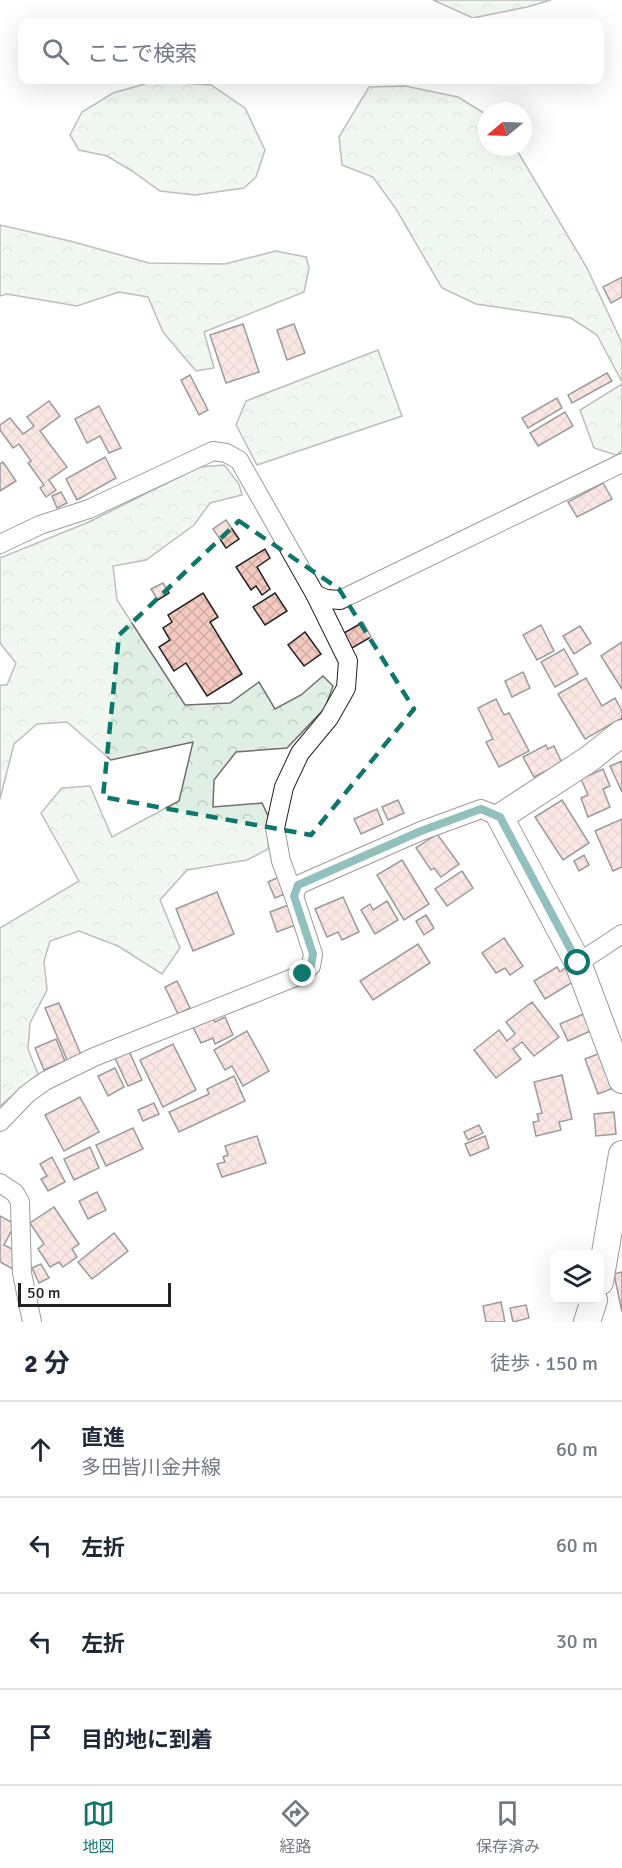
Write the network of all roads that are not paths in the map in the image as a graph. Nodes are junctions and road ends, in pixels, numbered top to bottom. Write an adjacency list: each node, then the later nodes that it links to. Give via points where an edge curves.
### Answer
1 (622, 463): 3 (street, via 340,600)
2 (0, 544): 3 (street, via 40,525 89,509 213,451 226,453 239,460)
3 (315, 594): 6 (street, via 348,661 346,688 329,718 300,753 284,787 275,828 281,861)
4 (622, 733): 5 (main road)
5 (500, 817): 6 (street, via 481,809 421,831 298,885); 8 (main road)
6 (294, 896): 10 (street, via 313,954 311,966 303,974 94,1057 45,1081)
7 (622, 934): 8 (street)
8 (578, 963): 9 (main road)
9 (622, 1080)
10 (0, 1122)
11 (622, 1154): 13 (main road)
12 (0, 1183): 15 (street, via 20,1202 22,1273)
13 (604, 1259)
14 (592, 1304): 16 (main road)
15 (32, 1322)
16 (587, 1322)

